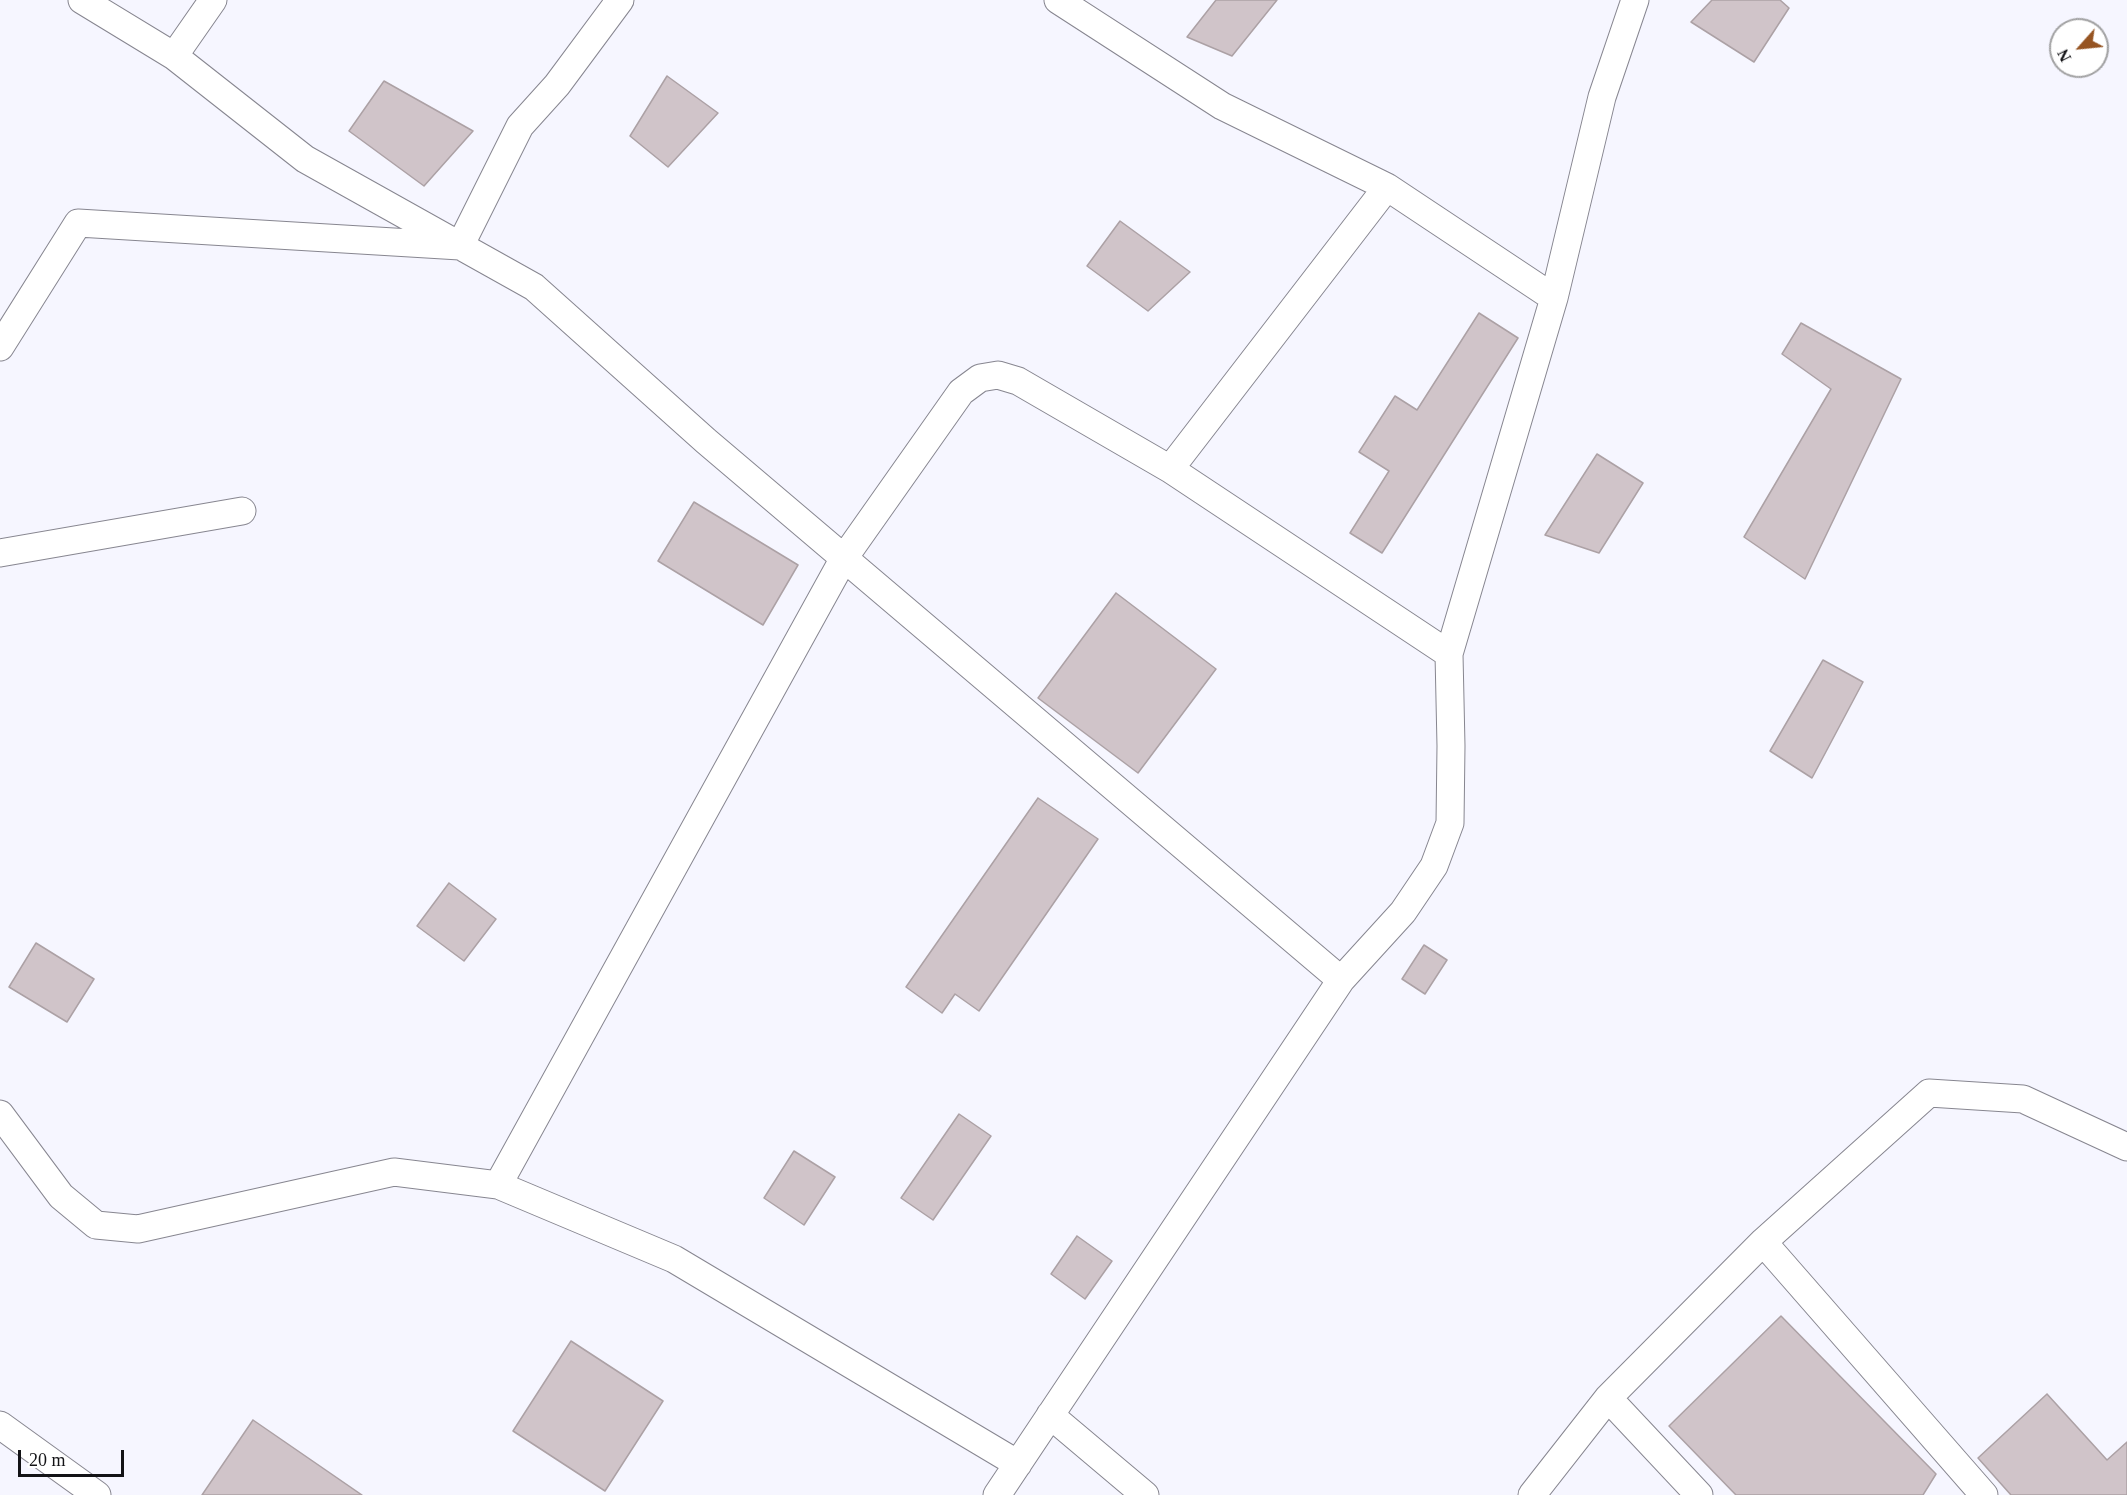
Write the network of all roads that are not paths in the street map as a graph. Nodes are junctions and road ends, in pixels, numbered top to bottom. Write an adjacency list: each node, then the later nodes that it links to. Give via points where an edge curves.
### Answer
1 (82, 0): 6 (street)
2 (213, 0): 6 (street)
3 (620, 0): 8 (street, via 557,85 520,126)
4 (1058, 0): 7 (street, via 1221,106)
5 (1635, 0): 9 (street, via 1602,97)
6 (174, 56): 8 (street, via 305,159)
7 (1388, 187): 9 (street); 11 (street)
8 (460, 246): 10 (street, via 78,223); 14 (street, via 534,287)
9 (1554, 298): 15 (street)
10 (0, 346)
11 (1170, 469): 14 (street, via 1018,381 998,375 980,378 961,392); 15 (street)
12 (242, 512): 13 (street)
13 (0, 553)
14 (844, 558): 16 (street); 19 (street)
15 (1449, 654): 16 (street, via 1450,823 1434,866 1402,912)
16 (1341, 980): 22 (street)
17 (0, 1114): 19 (street, via 61,1196 96,1224 138,1229 394,1172)
18 (2127, 1147): 20 (street, via 2023,1099 1929,1093)
19 (498, 1185): 24 (street, via 674,1259)
20 (1763, 1242): 21 (street); 30 (street)
21 (1608, 1398): 28 (street); 29 (street)
22 (1050, 1416): 24 (street); 27 (street)
23 (0, 1425): 25 (street)
24 (1018, 1464): 26 (street)
25 (97, 1495)
26 (997, 1495)
27 (1145, 1495)
28 (1532, 1495)
29 (1699, 1495)
30 (1984, 1495)

